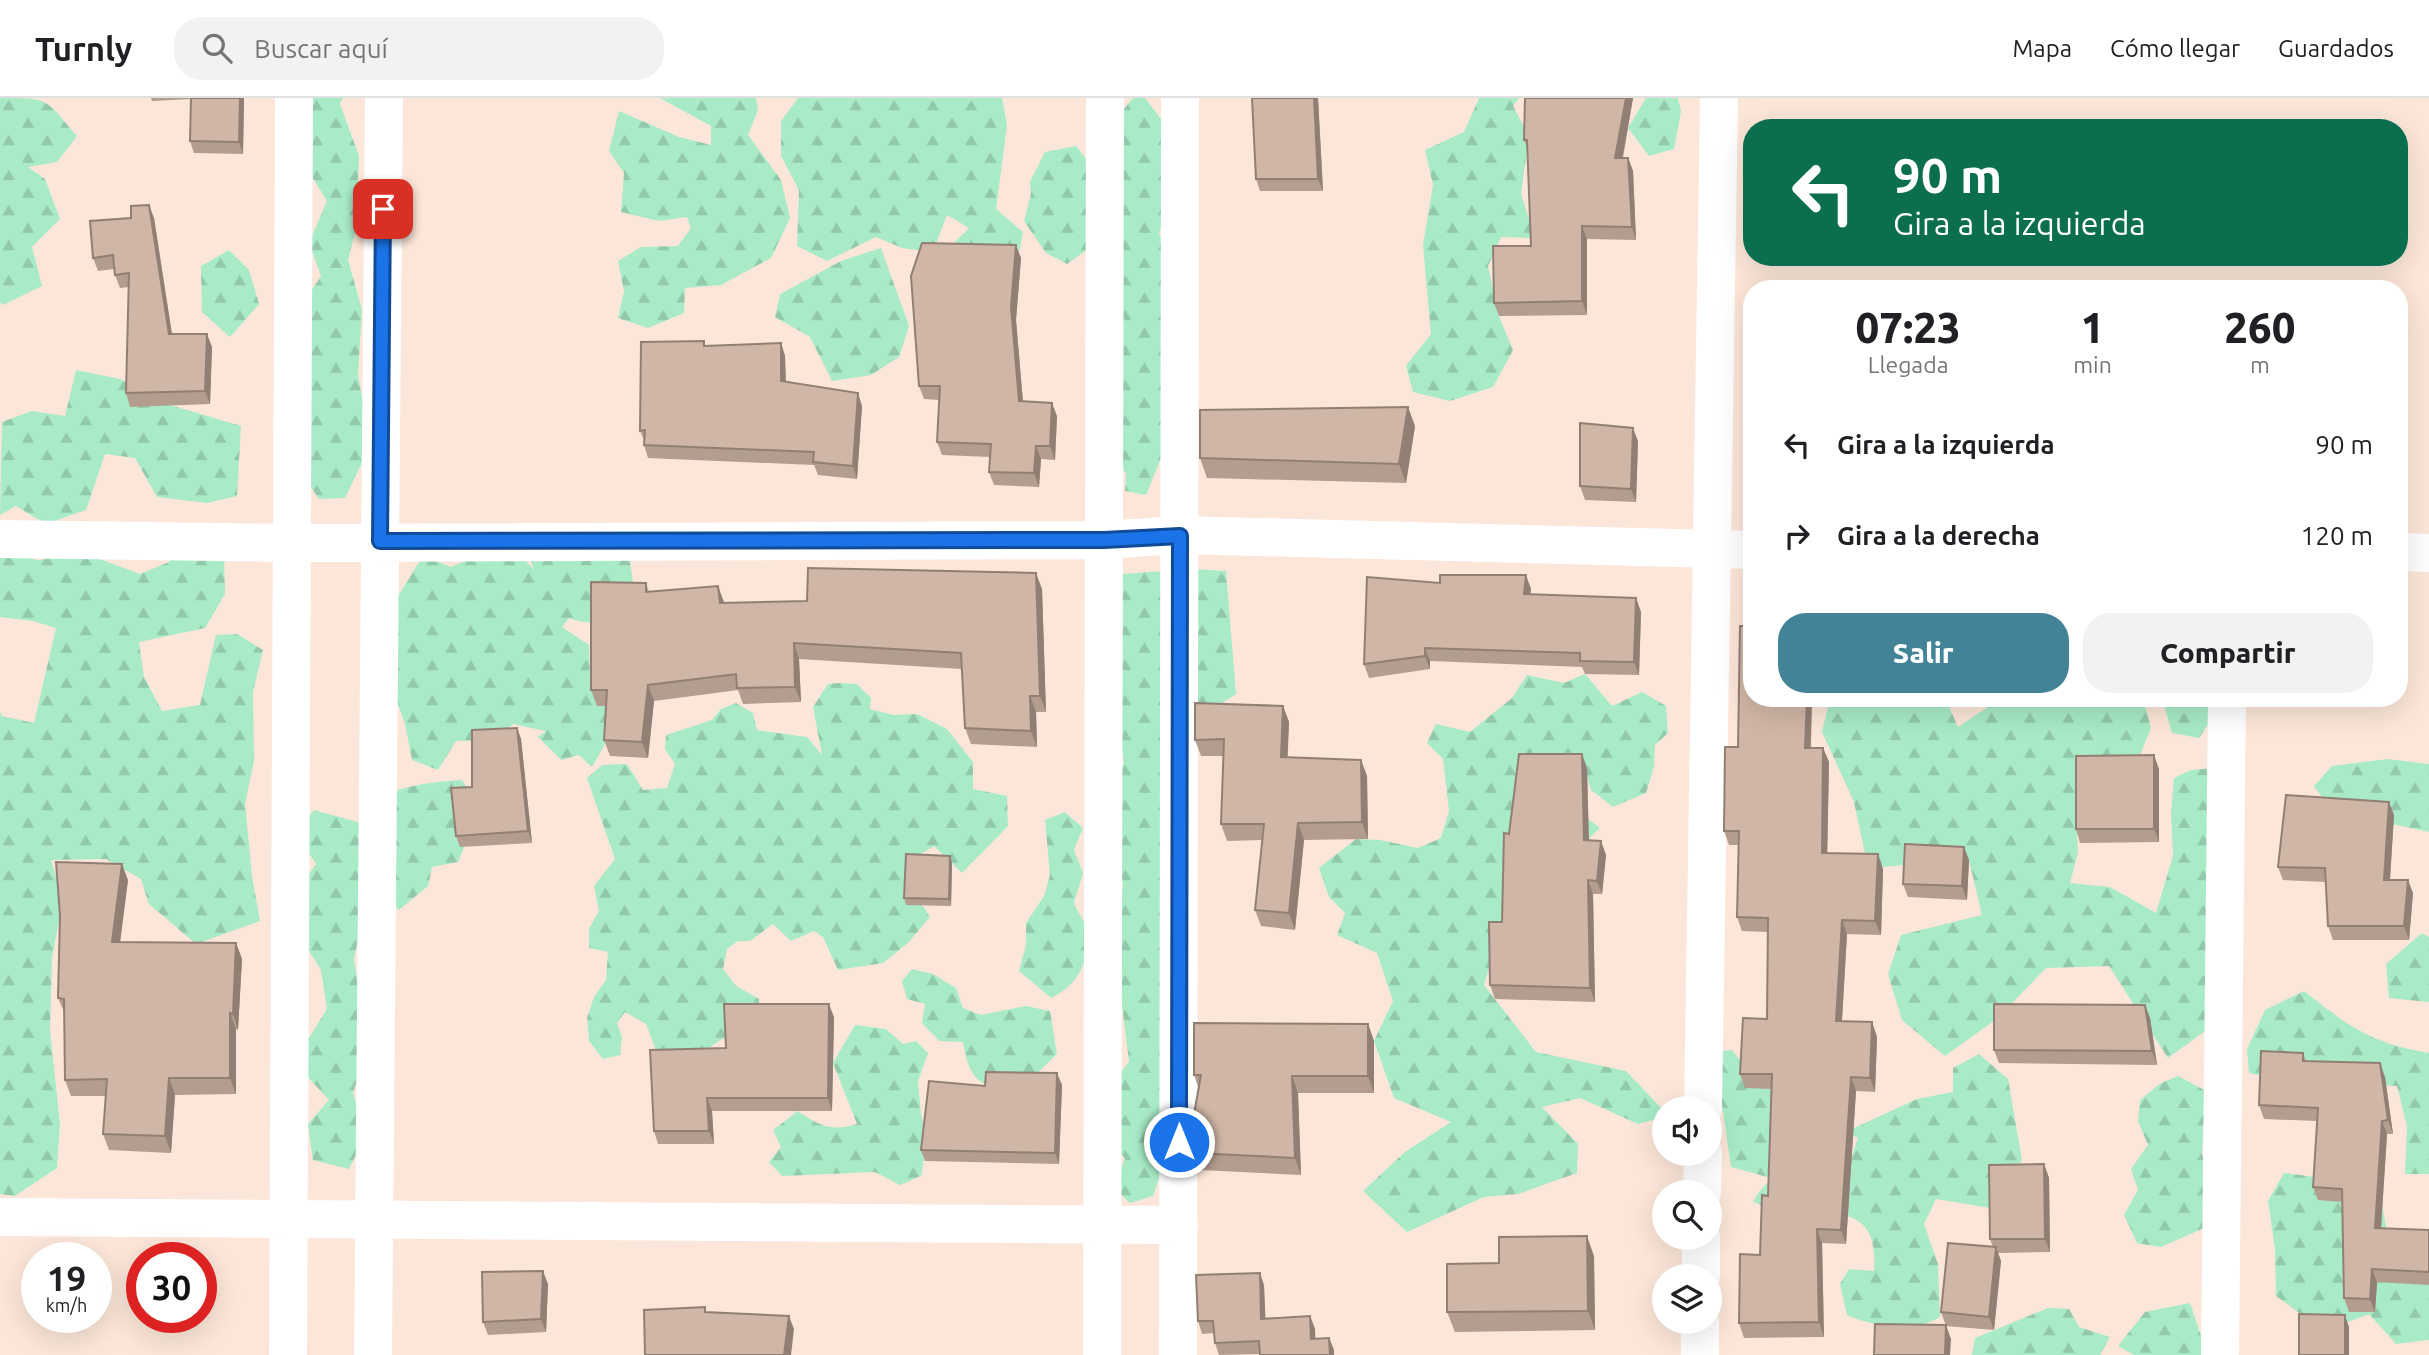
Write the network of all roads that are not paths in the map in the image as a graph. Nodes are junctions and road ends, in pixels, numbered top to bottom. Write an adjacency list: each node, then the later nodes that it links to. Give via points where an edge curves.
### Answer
1 (294, 98): 10 (street)
2 (384, 98): 9 (street)
3 (1105, 98): 8 (street)
4 (1180, 98): 6 (street)
5 (1719, 98): 11 (street)
6 (1180, 536): 8 (street); 11 (street); 21 (street)
7 (0, 539): 10 (street)
8 (1104, 540): 9 (street); 20 (street)
9 (380, 541): 10 (street); 19 (street)
10 (292, 543): 18 (street)
11 (1710, 550): 12 (street); 16 (street)
12 (1743, 550)
13 (2408, 552): 14 (street)
14 (2429, 553)
15 (2227, 707): 28 (street)
16 (1703, 1096)
17 (0, 1217): 18 (street)
18 (289, 1219): 19 (street); 23 (street)
19 (374, 1220): 20 (street); 24 (street)
20 (1102, 1225): 21 (street); 25 (street)
21 (1179, 1225): 26 (street)
22 (1700, 1334): 27 (street)
23 (288, 1355)
24 (373, 1355)
25 (1102, 1355)
26 (1178, 1355)
27 (1700, 1355)
28 (2220, 1355)

